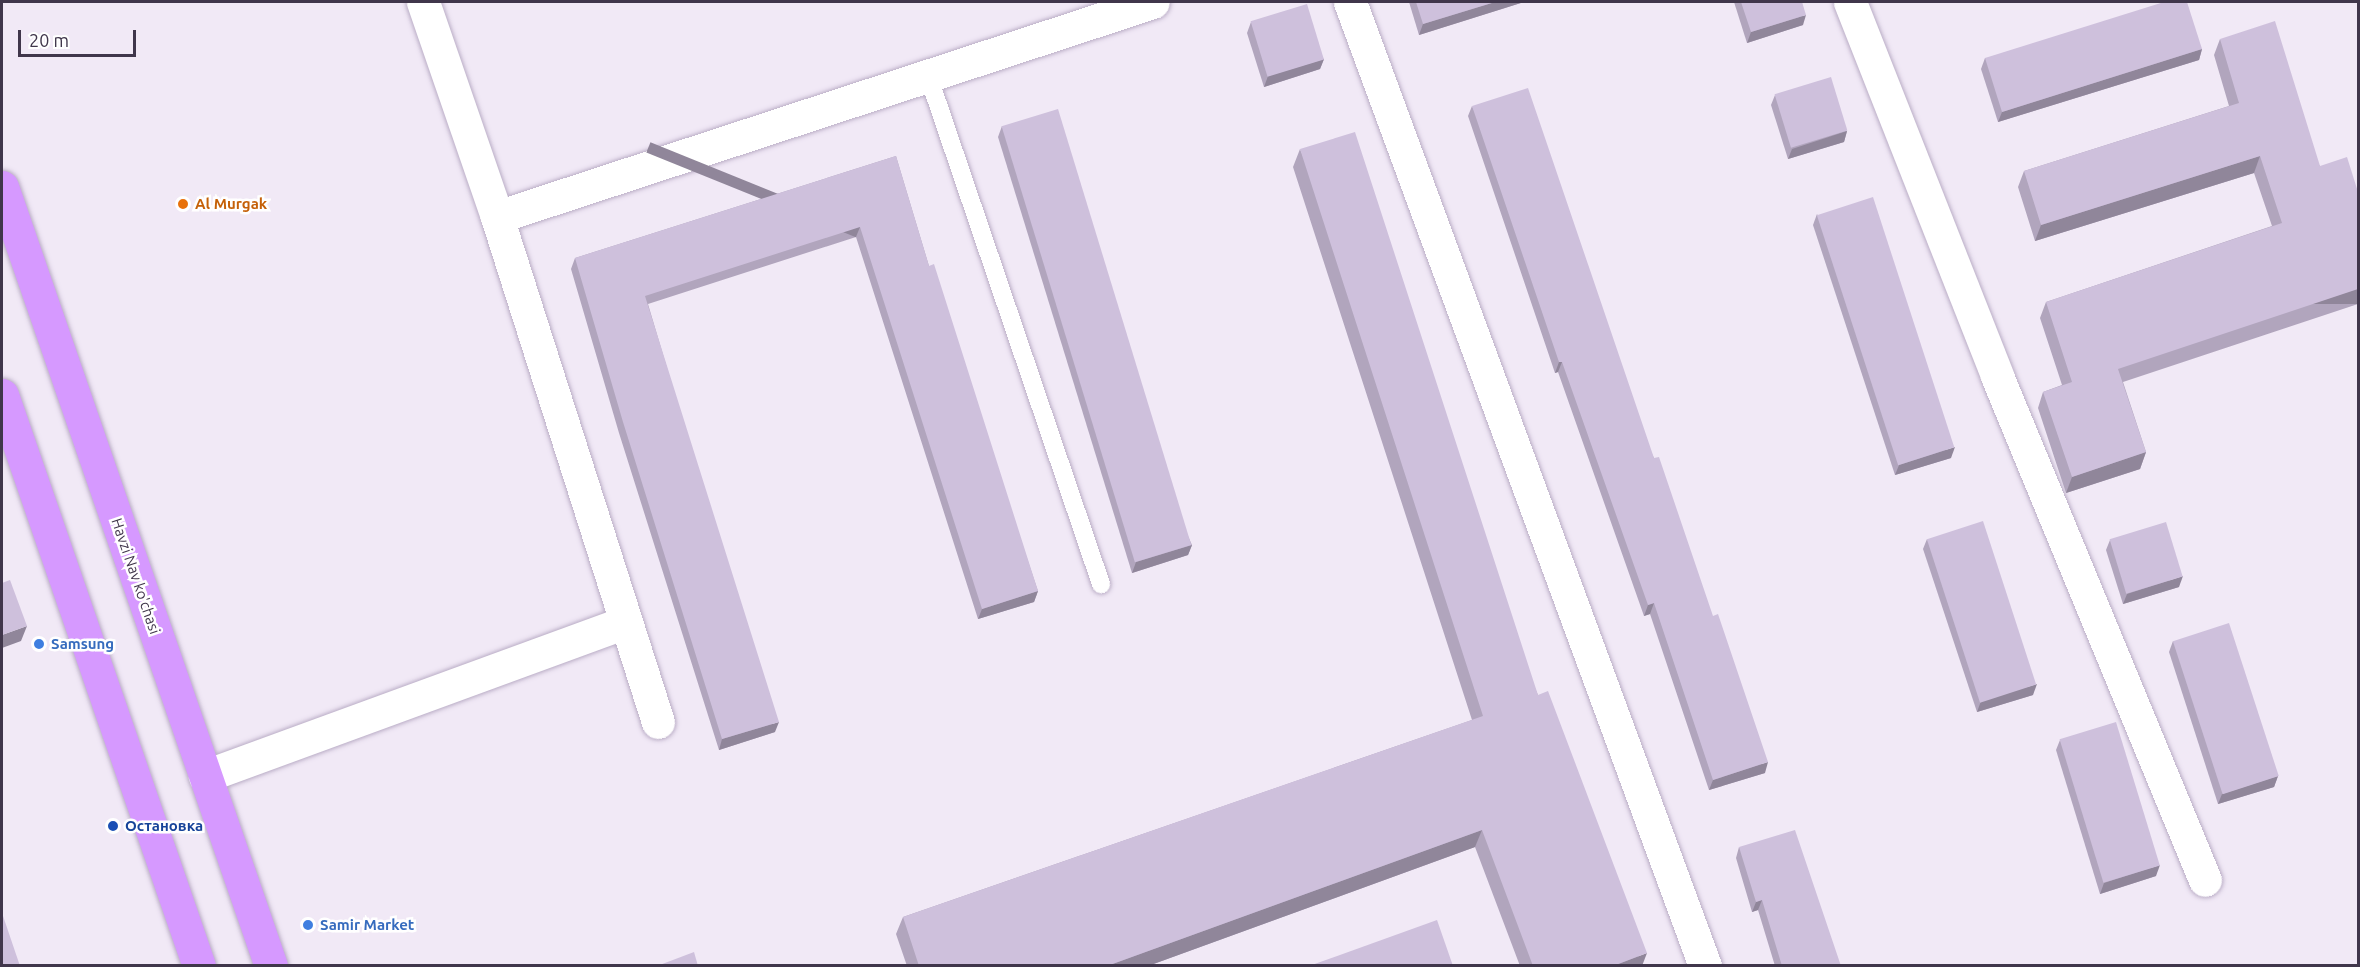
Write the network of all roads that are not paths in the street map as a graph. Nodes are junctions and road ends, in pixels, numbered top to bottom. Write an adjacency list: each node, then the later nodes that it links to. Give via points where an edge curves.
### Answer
1 (423, 2): 7 (street)
2 (1153, 2): 5 (street)
3 (1350, 2): 16 (street)
4 (1850, 2): 13 (street, via 1997,376)
5 (928, 75): 7 (street); 9 (lane)
6 (2, 187): 12 (main road, Havzi Nav ko'chasi)
7 (497, 217): 10 (street)
8 (2, 394): 14 (main road)
9 (1101, 584)
10 (626, 622): 11 (street); 12 (street)
11 (658, 722)
12 (205, 776): 15 (main road, Havzi Nav ko'chasi)
13 (2205, 880)
14 (200, 966)
15 (271, 966)
16 (1705, 966)

